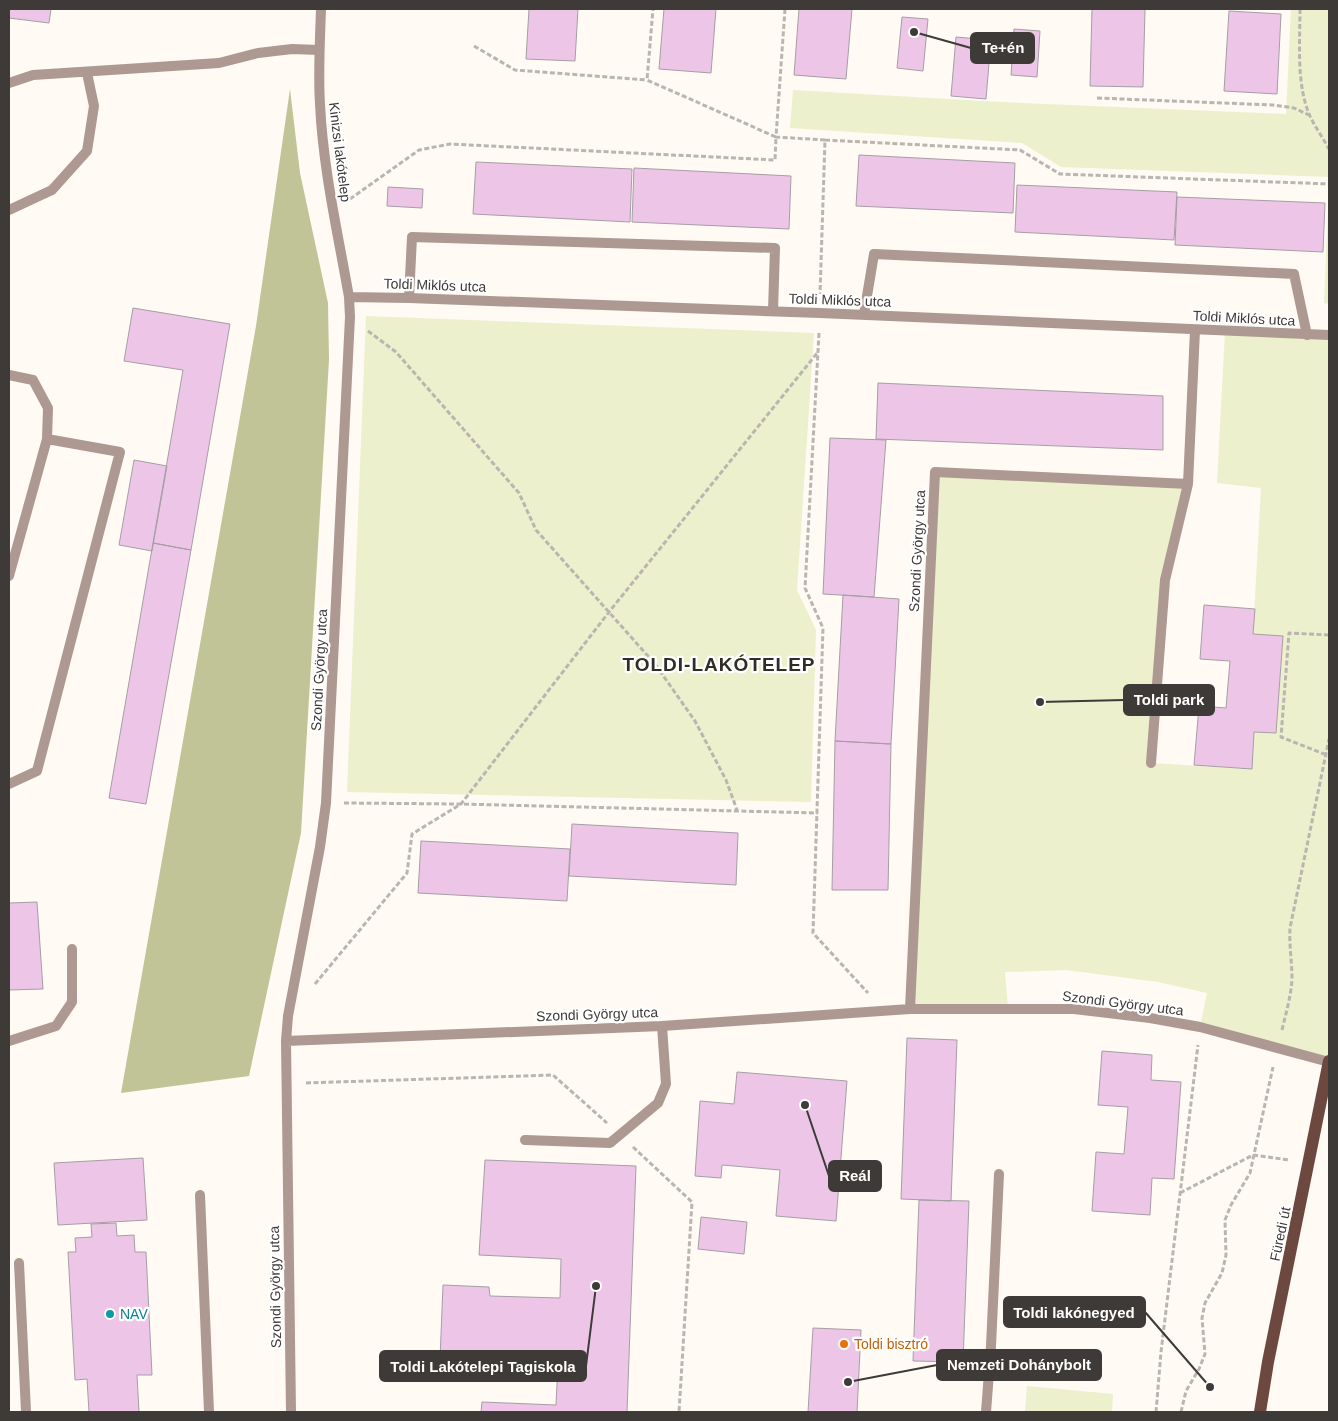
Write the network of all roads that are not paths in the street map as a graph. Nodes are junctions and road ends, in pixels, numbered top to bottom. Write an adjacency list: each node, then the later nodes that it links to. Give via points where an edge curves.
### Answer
1 (321, 9): 2 (street, Kinizsi lakótelep)
2 (319, 50): 3 (street, via 258,53 219,64); 6 (street, Kinizsi lakótelep, via 325,157)
3 (87, 73): 4 (street, via 33,75); 5 (street, via 94,106 87,151 52,190)
4 (9, 83)
5 (9, 210)
6 (349, 298): 7 (street, Toldi Miklós utca); 23 (street, Szondi György utca, via 326,803)
7 (409, 298): 8 (street, Toldi Miklós utca); 8 (street, via 412,237 775,248)
8 (773, 311): 9 (street, Toldi Miklós utca)
9 (864, 314): 10 (street, Toldi Miklós utca); 11 (street, via 874,254 1294,274)
10 (1195, 330): 11 (street, Toldi Miklós utca); 15 (street)
11 (1307, 335): 12 (street, Toldi Miklós utca)
12 (1329, 335)
13 (9, 375): 14 (street, via 33,380 48,408)
14 (47, 440): 16 (street); 18 (street, via 120,452 37,771)
15 (1188, 484): 17 (street, via 1165,580); 20 (street, Szondi György utca, via 934,472)
16 (9, 576)
17 (1151, 763)
18 (9, 784)
19 (72, 949): 22 (street, via 72,1002 67,1010 56,1026)
20 (910, 1009): 21 (street, Szondi György utca); 24 (street, Szondi György utca, via 1074,1009 1150,1018 1200,1027)
21 (662, 1026): 23 (street, Szondi György utca); 26 (street, via 666,1084 658,1103 621,1135 610,1144)
22 (9, 1041)
23 (286, 1041): 32 (street, Szondi György utca)
24 (1329, 1062): 25 (main road, Füredi út)
25 (1325, 1111): 34 (main road, Füredi út, via 1310,1162)
26 (525, 1140)
27 (999, 1174): 33 (street)
28 (200, 1195): 31 (street)
29 (19, 1263): 30 (street)
30 (26, 1412)
31 (209, 1412)
32 (291, 1412)
33 (986, 1412)
34 (1260, 1412)

